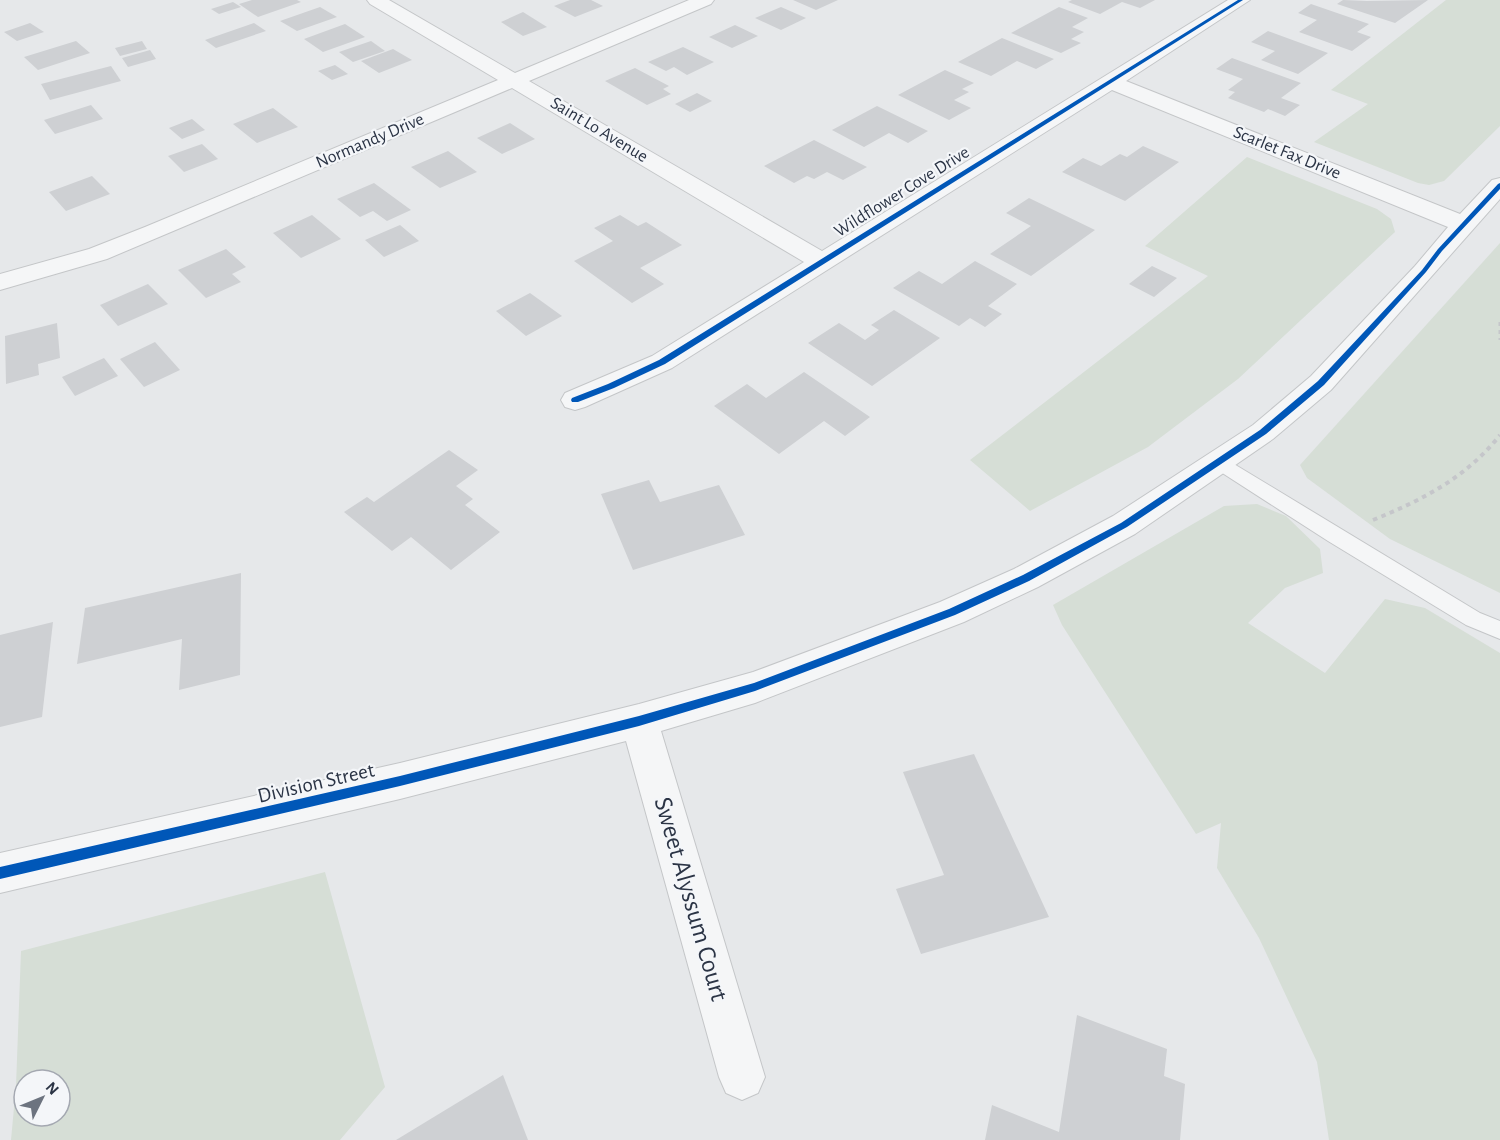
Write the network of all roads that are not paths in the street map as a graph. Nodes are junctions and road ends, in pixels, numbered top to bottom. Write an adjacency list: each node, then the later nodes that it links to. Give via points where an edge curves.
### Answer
1 (376, 0): 4 (street, Saint Lo Avenue)
2 (705, 0): 4 (street, Normandy Drive)
3 (1241, 0): 5 (street, Wildflower Cove Drive)
4 (515, 80): 8 (street, Saint Lo Avenue); 10 (street, Normandy Drive, via 144,236)
5 (1111, 82): 7 (street, Scarlet Fax Drive); 8 (street, Wildflower Cove Drive)
6 (1500, 185): 7 (street, Division Street)
7 (1463, 224): 13 (street, Division Street, via 1322,382 1263,432)
8 (821, 261): 12 (street, Wildflower Cove Drive, via 662,362)
9 (0, 272): 10 (street, Normandy Drive)
10 (32, 273): 11 (street, Normandy Drive)
11 (0, 282)
12 (575, 400)
13 (1219, 462): 14 (lane, via 1473,619); 15 (street, Division Street, via 1124,525 1026,578 952,612 755,687)
14 (1500, 630)
15 (639, 721): 16 (street, Division Street, via 343,795); 17 (street, Sweet Alyssum Court)
16 (0, 873)
17 (742, 1077)

